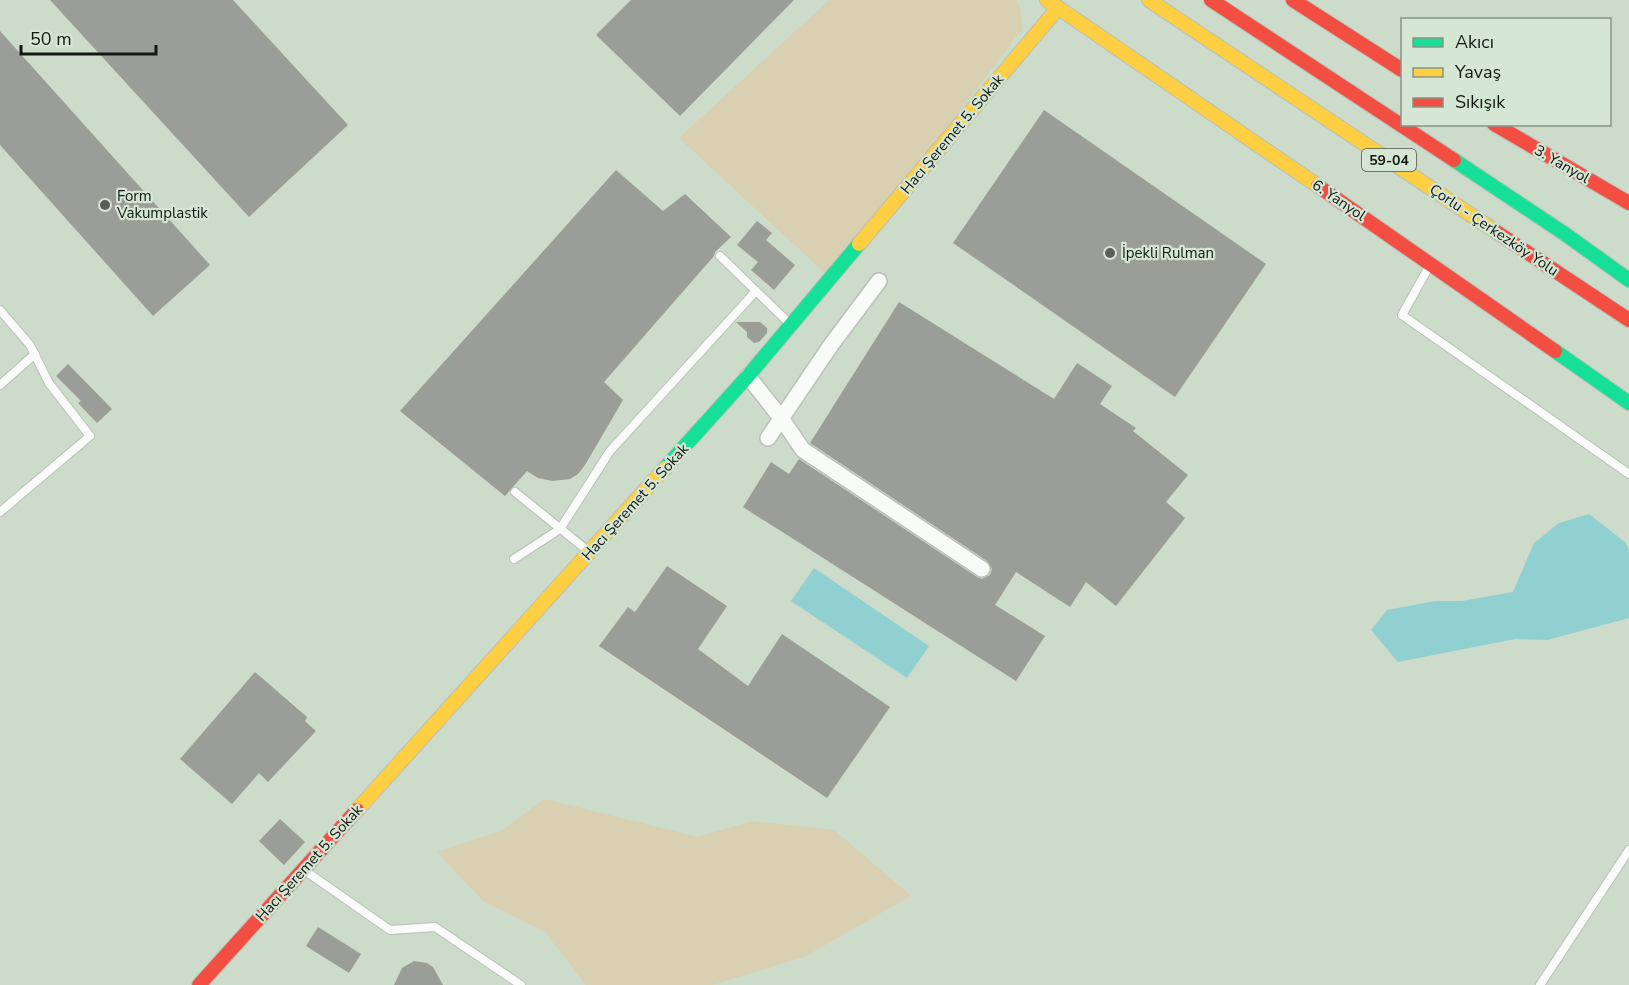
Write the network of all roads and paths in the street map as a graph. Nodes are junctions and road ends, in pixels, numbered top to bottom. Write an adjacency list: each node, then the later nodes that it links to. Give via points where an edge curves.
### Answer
1 (1149, 0): 14 (main road, Çorlu - Çerkezköy Yolu / 59-04)
2 (1210, 0): 10 (main road, 59-04)
3 (1293, 0): 5 (main road)
4 (1053, 4): 9 (main road, 6. Yanyol); 15 (main road, Hacı Şeremet 5. Sokak)
5 (1401, 69)
6 (1497, 126): 7 (main road, 3. Yanyol)
7 (1629, 203)
8 (720, 256): 12 (lane)
9 (1431, 264): 19 (main road, 6. Yanyol); 22 (lane, via 1402,315)
10 (1629, 280)
11 (879, 281): 20 (street)
12 (756, 291): 15 (lane); 25 (lane, via 610,451)
13 (0, 310): 16 (lane)
14 (1629, 320)
15 (791, 325): 17 (main road, Hacı Şeremet 5. Sokak)
16 (34, 354): 18 (lane); 24 (lane, via 48,382 90,436)
17 (748, 376): 20 (street); 26 (main road, Hacı Şeremet 5. Sokak)
18 (0, 385)
19 (1629, 403)
20 (782, 418): 21 (street); 28 (street, via 803,450)
21 (768, 438)
22 (1629, 474)
23 (515, 492): 25 (lane)
24 (0, 512)
25 (561, 529): 26 (lane); 27 (lane)
26 (589, 552): 30 (main road, Hacı Şeremet 5. Sokak)
27 (514, 559)
28 (982, 569)
29 (1629, 850): 33 (lane)
30 (303, 869): 31 (main road, Hacı Şeremet 5. Sokak); 32 (lane, via 390,930 435,927)
31 (199, 985)
32 (521, 985)
33 (1540, 985)

